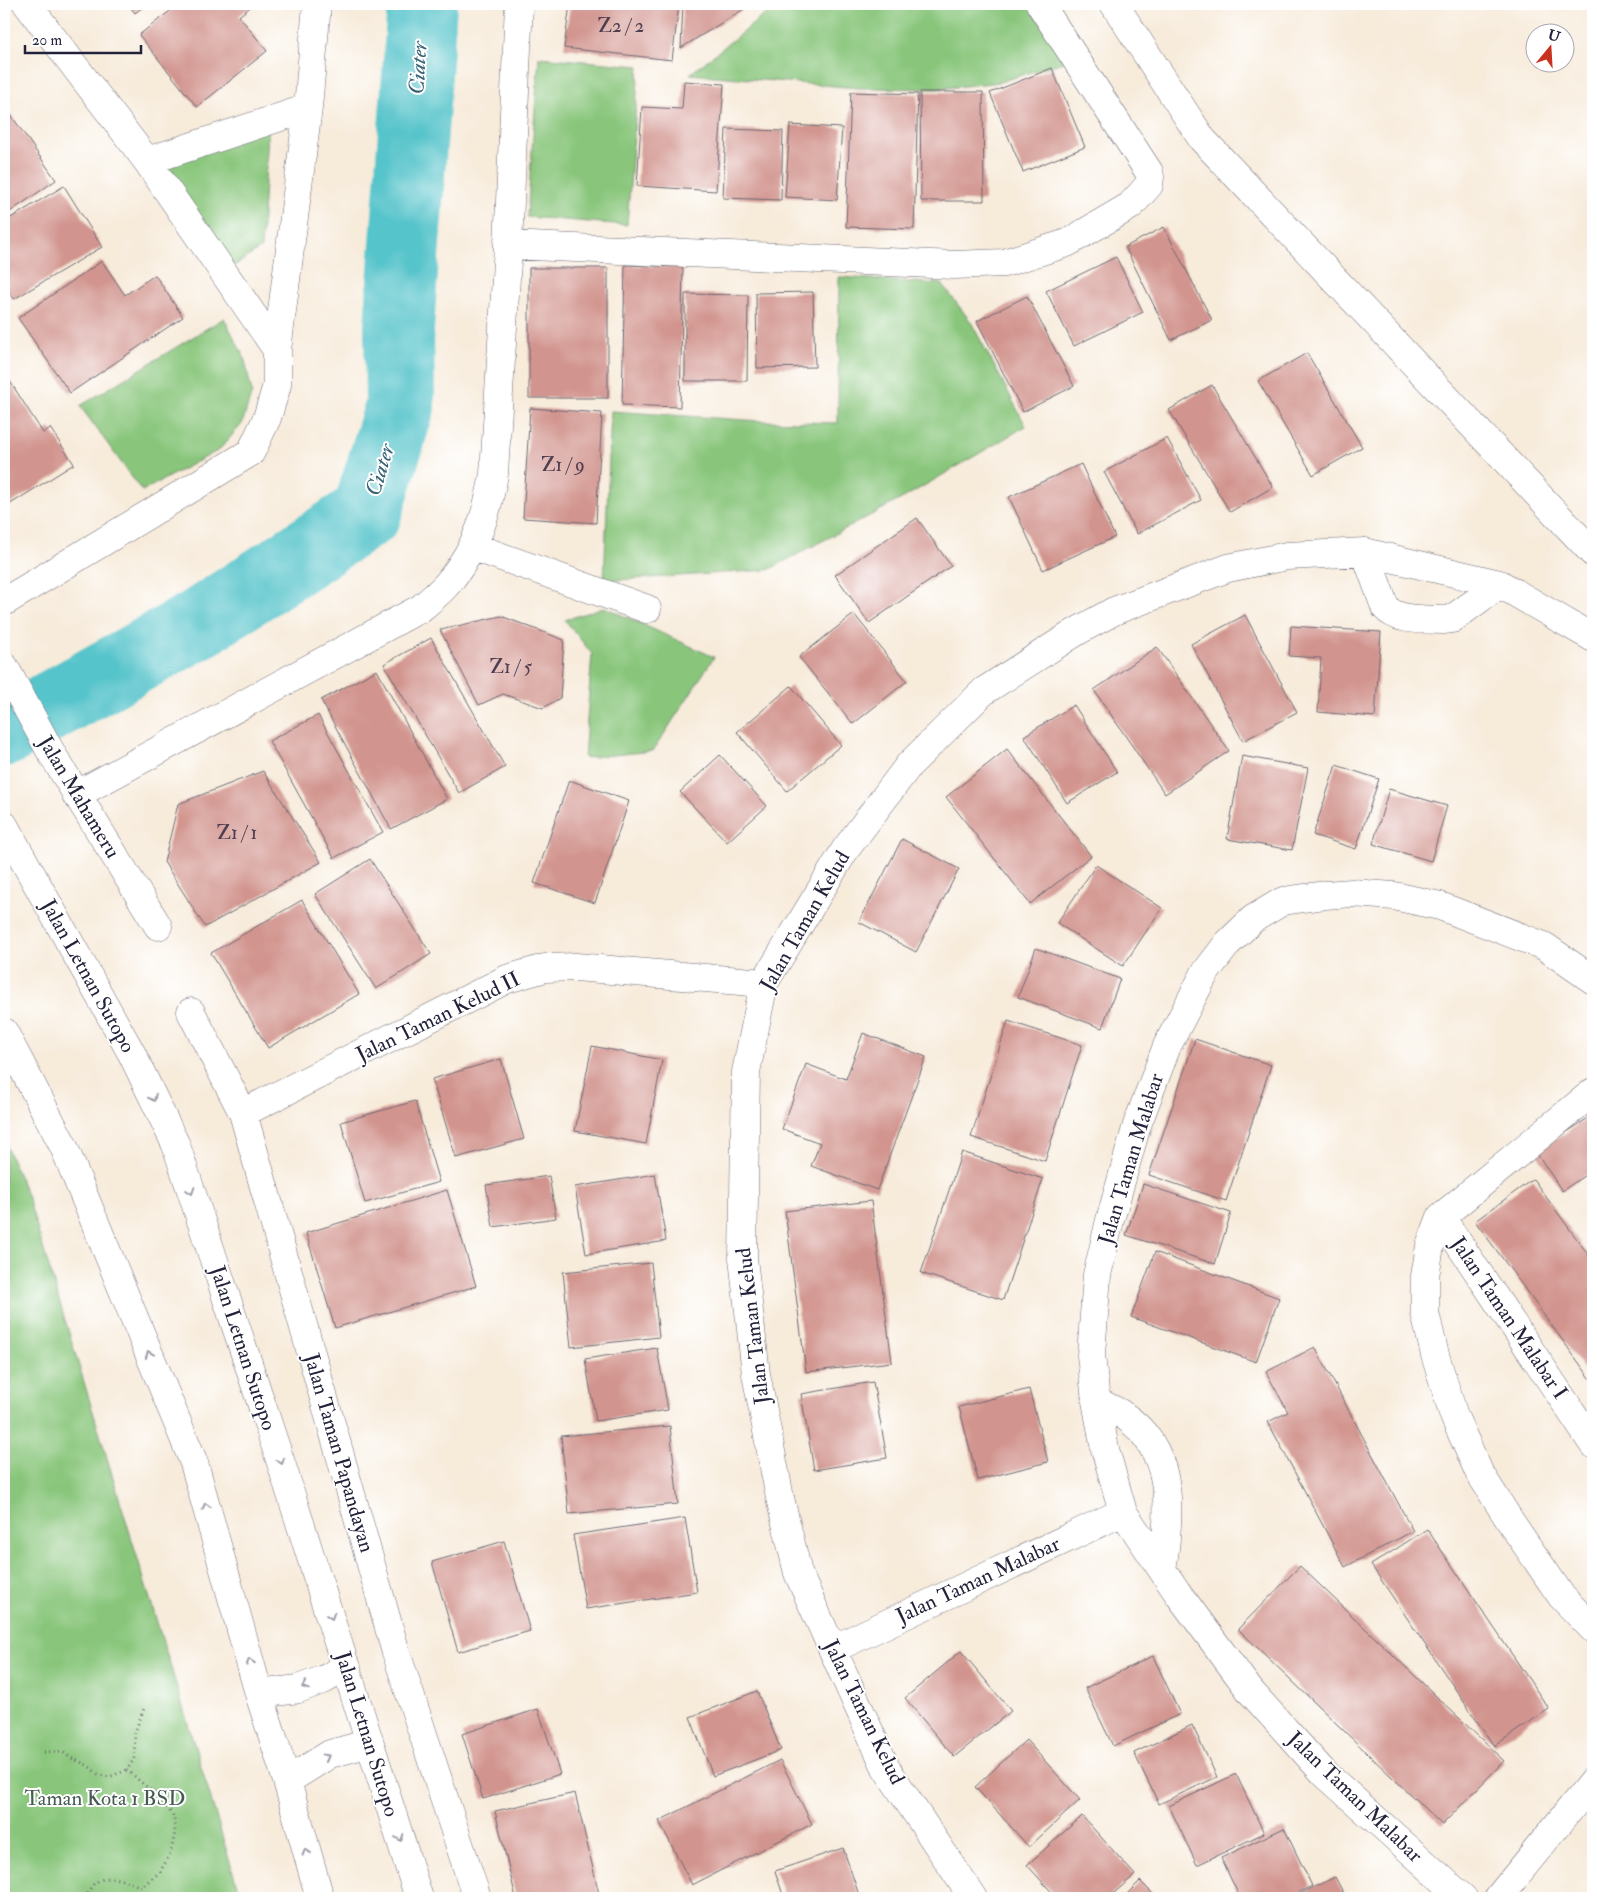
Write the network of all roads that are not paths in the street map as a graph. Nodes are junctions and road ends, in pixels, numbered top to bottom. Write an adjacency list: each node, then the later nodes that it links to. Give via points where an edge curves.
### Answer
1 (27, 4): 7 (street)
2 (317, 4): 6 (street)
3 (519, 4): 8 (street)
4 (1040, 4): 8 (street, via 1150,177 1148,188 1130,206 1067,243 1004,263 954,265)
5 (1114, 4): 12 (street, via 1202,139)
6 (308, 108): 7 (street); 9 (street)
7 (146, 161): 9 (street)
8 (508, 245): 10 (street, via 494,474 488,507)
9 (277, 350): 14 (street, via 277,385 267,418 251,452)
10 (474, 547): 15 (street); 18 (street, via 452,580 421,608)
11 (1365, 552): 13 (street, Jalan Taman Kelud); 13 (street, via 1385,607 1392,614 1452,619); 22 (street, Jalan Taman Kelud, via 1288,556 1228,568 1114,611 984,691 909,765 844,850)
12 (1593, 553)
13 (1500, 584): 16 (street, Jalan Taman Kelud)
14 (4, 602)
15 (646, 609)
16 (1593, 638)
17 (4, 666): 18 (street, Jalan Mahameru)
18 (76, 795): 20 (street, Jalan Mahameru)
19 (9, 834): 34 (street, Jalan Letnan Sutopo, one-way to 34, via 132,1054 176,1145)
20 (158, 926)
21 (1593, 980): 28 (street, Jalan Taman Malabar, via 1544,946 1440,906 1394,896 1352,893 1283,901 1252,919 1205,973 1167,1046 1137,1125 1097,1275 1092,1354)
22 (764, 983): 26 (street, Jalan Taman Kelud II, via 576,967 545,968 507,979); 33 (street, Jalan Taman Kelud, via 746,1072 743,1258 756,1374 780,1498 798,1573)
23 (191, 1012): 26 (street, Jalan Taman Papandayan)
24 (4, 1032): 35 (street, one-way to 24, via 194,1462 64,1147)
25 (1593, 1092): 27 (street, Jalan Taman Malabar I)
26 (243, 1113): 41 (street, Jalan Taman Papandayan, via 395,1649)
27 (1441, 1217): 29 (street, Jalan Taman Malabar I); 32 (street, Jalan Taman Malabar I, via 1426,1268 1425,1313 1454,1416 1479,1472 1512,1524 1562,1596)
28 (1096, 1401): 30 (street, Jalan Taman Malabar, via 1105,1449); 31 (street, via 1121,1414 1139,1429 1151,1443 1162,1468 1167,1493 1168,1529)
29 (1593, 1444)
30 (1123, 1512): 31 (street, Jalan Taman Malabar); 33 (street, Jalan Taman Malabar)
31 (1162, 1570): 43 (street, Jalan Taman Malabar, via 1252,1692 1324,1773)
32 (1593, 1629)
33 (833, 1649): 42 (street, Jalan Taman Kelud, via 886,1768)
34 (347, 1667): 35 (street, one-way to 35, via 298,1689); 36 (street, Jalan Letnan Sutopo)
35 (259, 1694): 37 (street)
36 (370, 1743): 37 (street, one-way to 36, via 330,1754); 40 (street, Jalan Letnan Sutopo, one-way to 40)
37 (287, 1781): 39 (street, one-way to 37)
38 (1593, 1781): 44 (street)
39 (320, 1898)
40 (419, 1898)
41 (477, 1898)
42 (973, 1898)
43 (1463, 1898)
44 (1498, 1898)

